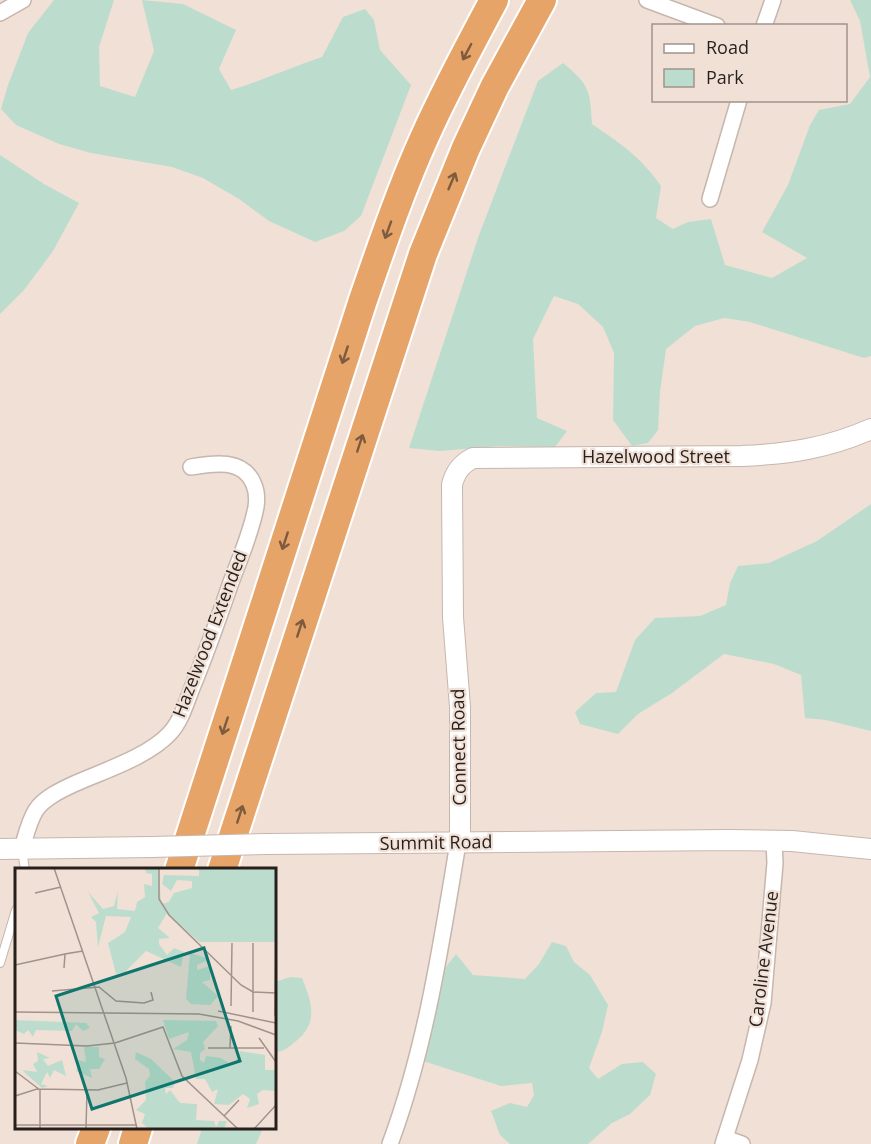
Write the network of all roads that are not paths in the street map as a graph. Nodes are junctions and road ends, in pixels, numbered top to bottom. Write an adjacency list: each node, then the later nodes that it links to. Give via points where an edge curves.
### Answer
1 (23, 0): 6 (street)
2 (494, 0): 20 (highway, one-way to 20, via 453,76 395,209)
3 (542, 0): 21 (highway, one-way to 3, via 423,254 495,86)
4 (647, 0): 7 (street)
5 (773, 0): 8 (street)
6 (0, 13)
7 (712, 24)
8 (765, 24)
9 (739, 102): 10 (street)
10 (710, 199)
11 (871, 429): 13 (street, Hazelwood Street, via 846,440 785,454 473,458 460,466)
12 (191, 466): 16 (street, Hazelwood Extended, via 226,463 240,467 248,474 257,495 246,538 179,721 147,751 45,801 33,816)
13 (452, 485): 15 (street, Connect Road, via 453,617 460,707)
14 (774, 841): 15 (street, Summit Road); 18 (street, Summit Road); 26 (street, Caroline Avenue, via 763,1003)
15 (458, 843): 16 (street, Summit Road, bridge); 29 (street, Connect Road, via 423,1036)
16 (22, 848): 17 (street, Summit Road); 19 (lane)
17 (0, 849)
18 (871, 849)
19 (24, 868)
20 (180, 868)
21 (223, 868)
22 (15, 913): 23 (lane)
23 (0, 963)
24 (96, 1129): 27 (highway)
25 (138, 1129): 28 (highway)
26 (724, 1141): 30 (street)
27 (90, 1144)
28 (133, 1144)
29 (390, 1144)
30 (742, 1144)

